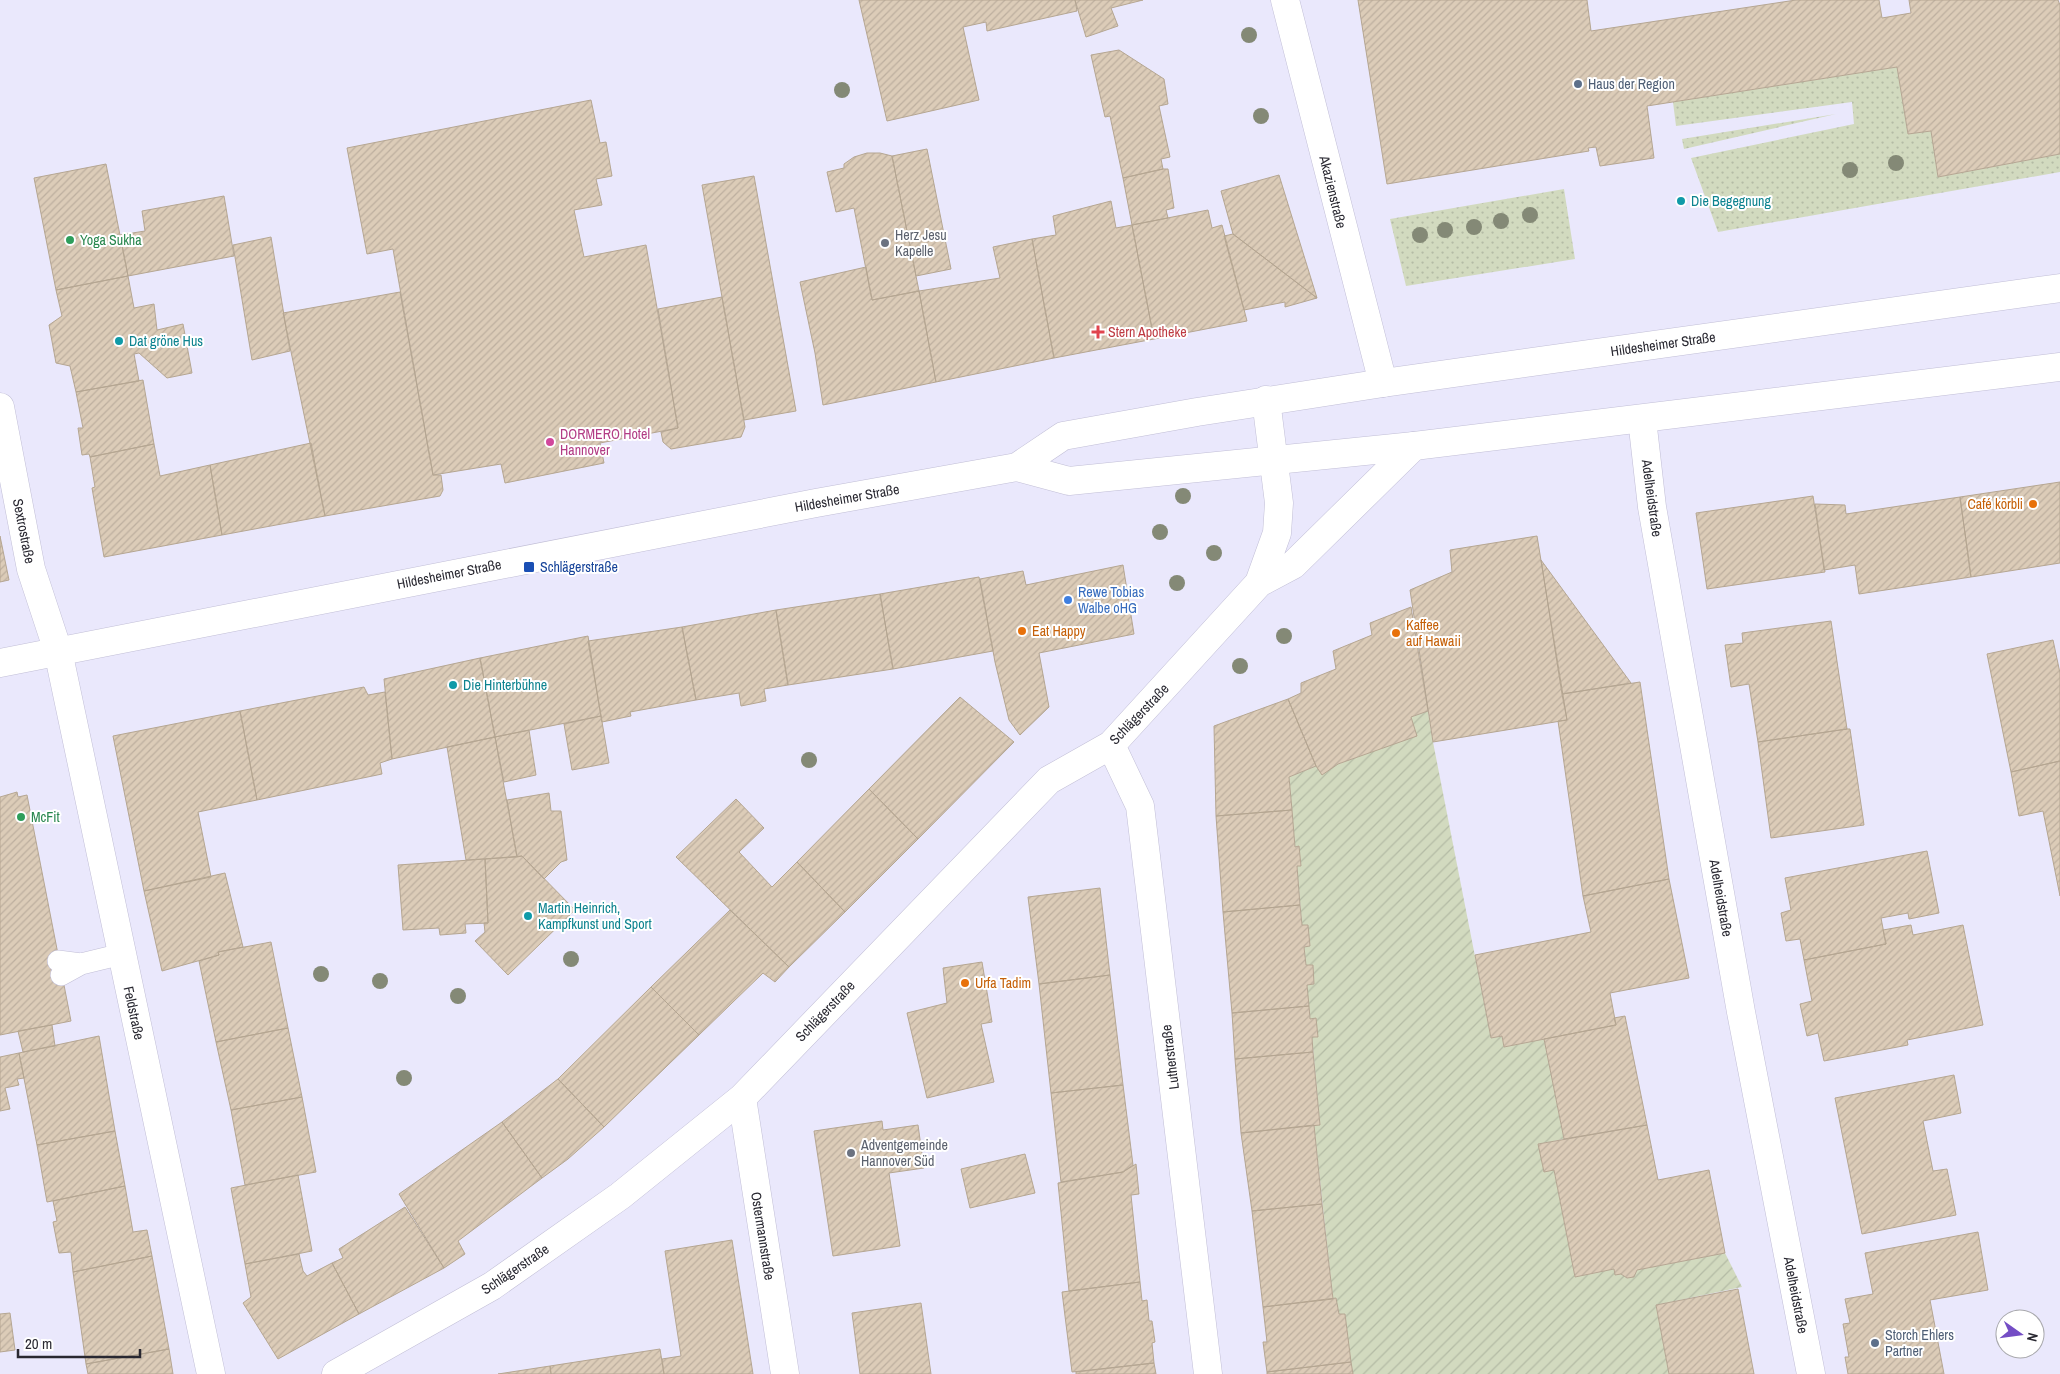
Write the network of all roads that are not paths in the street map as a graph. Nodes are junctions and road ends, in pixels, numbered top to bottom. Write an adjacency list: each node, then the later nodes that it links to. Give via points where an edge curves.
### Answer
1 (1285, 0): 4 (street, Akazienstraße)
2 (2060, 288): 4 (street, Hildesheimer Straße)
3 (2060, 367): 7 (street, Hildesheimer Straße)
4 (1382, 383): 5 (street, Hildesheimer Straße)
5 (1266, 400): 9 (street); 10 (street, Hildesheimer Straße, via 1062,436)
6 (1, 413): 12 (street, Sextrostraße, via 31,569)
7 (1642, 419): 8 (street, Hildesheimer Straße); 22 (street, Adelheidstraße, via 1652,507 1740,1012)
8 (1414, 446): 9 (street, Hildesheimer Straße); 11 (street, Schlägerstraße, via 1293,565)
9 (1274, 460): 10 (street, Hildesheimer Straße, via 1069,481); 11 (street, Schlägerstraße, via 1279,503 1277,533)
10 (1017, 468): 12 (street, Hildesheimer Straße, via 807,504)
11 (1259, 582): 14 (street, Schlägerstraße)
12 (58, 651): 13 (street, Hildesheimer Straße); 15 (street, Feldstraße)
13 (0, 662)
14 (1111, 745): 17 (street, Schlägerstraße, via 1049,780); 21 (street, Lutherstraße, via 1140,806)
15 (122, 954): 16 (lane); 18 (street, Feldstraße)
16 (60, 968)
17 (742, 1098): 19 (street, Schlägerstraße, via 620,1196 492,1286); 20 (street, Ostermannstraße)
18 (211, 1374)
19 (336, 1374)
20 (785, 1374)
21 (1208, 1374)
22 (1812, 1374)

